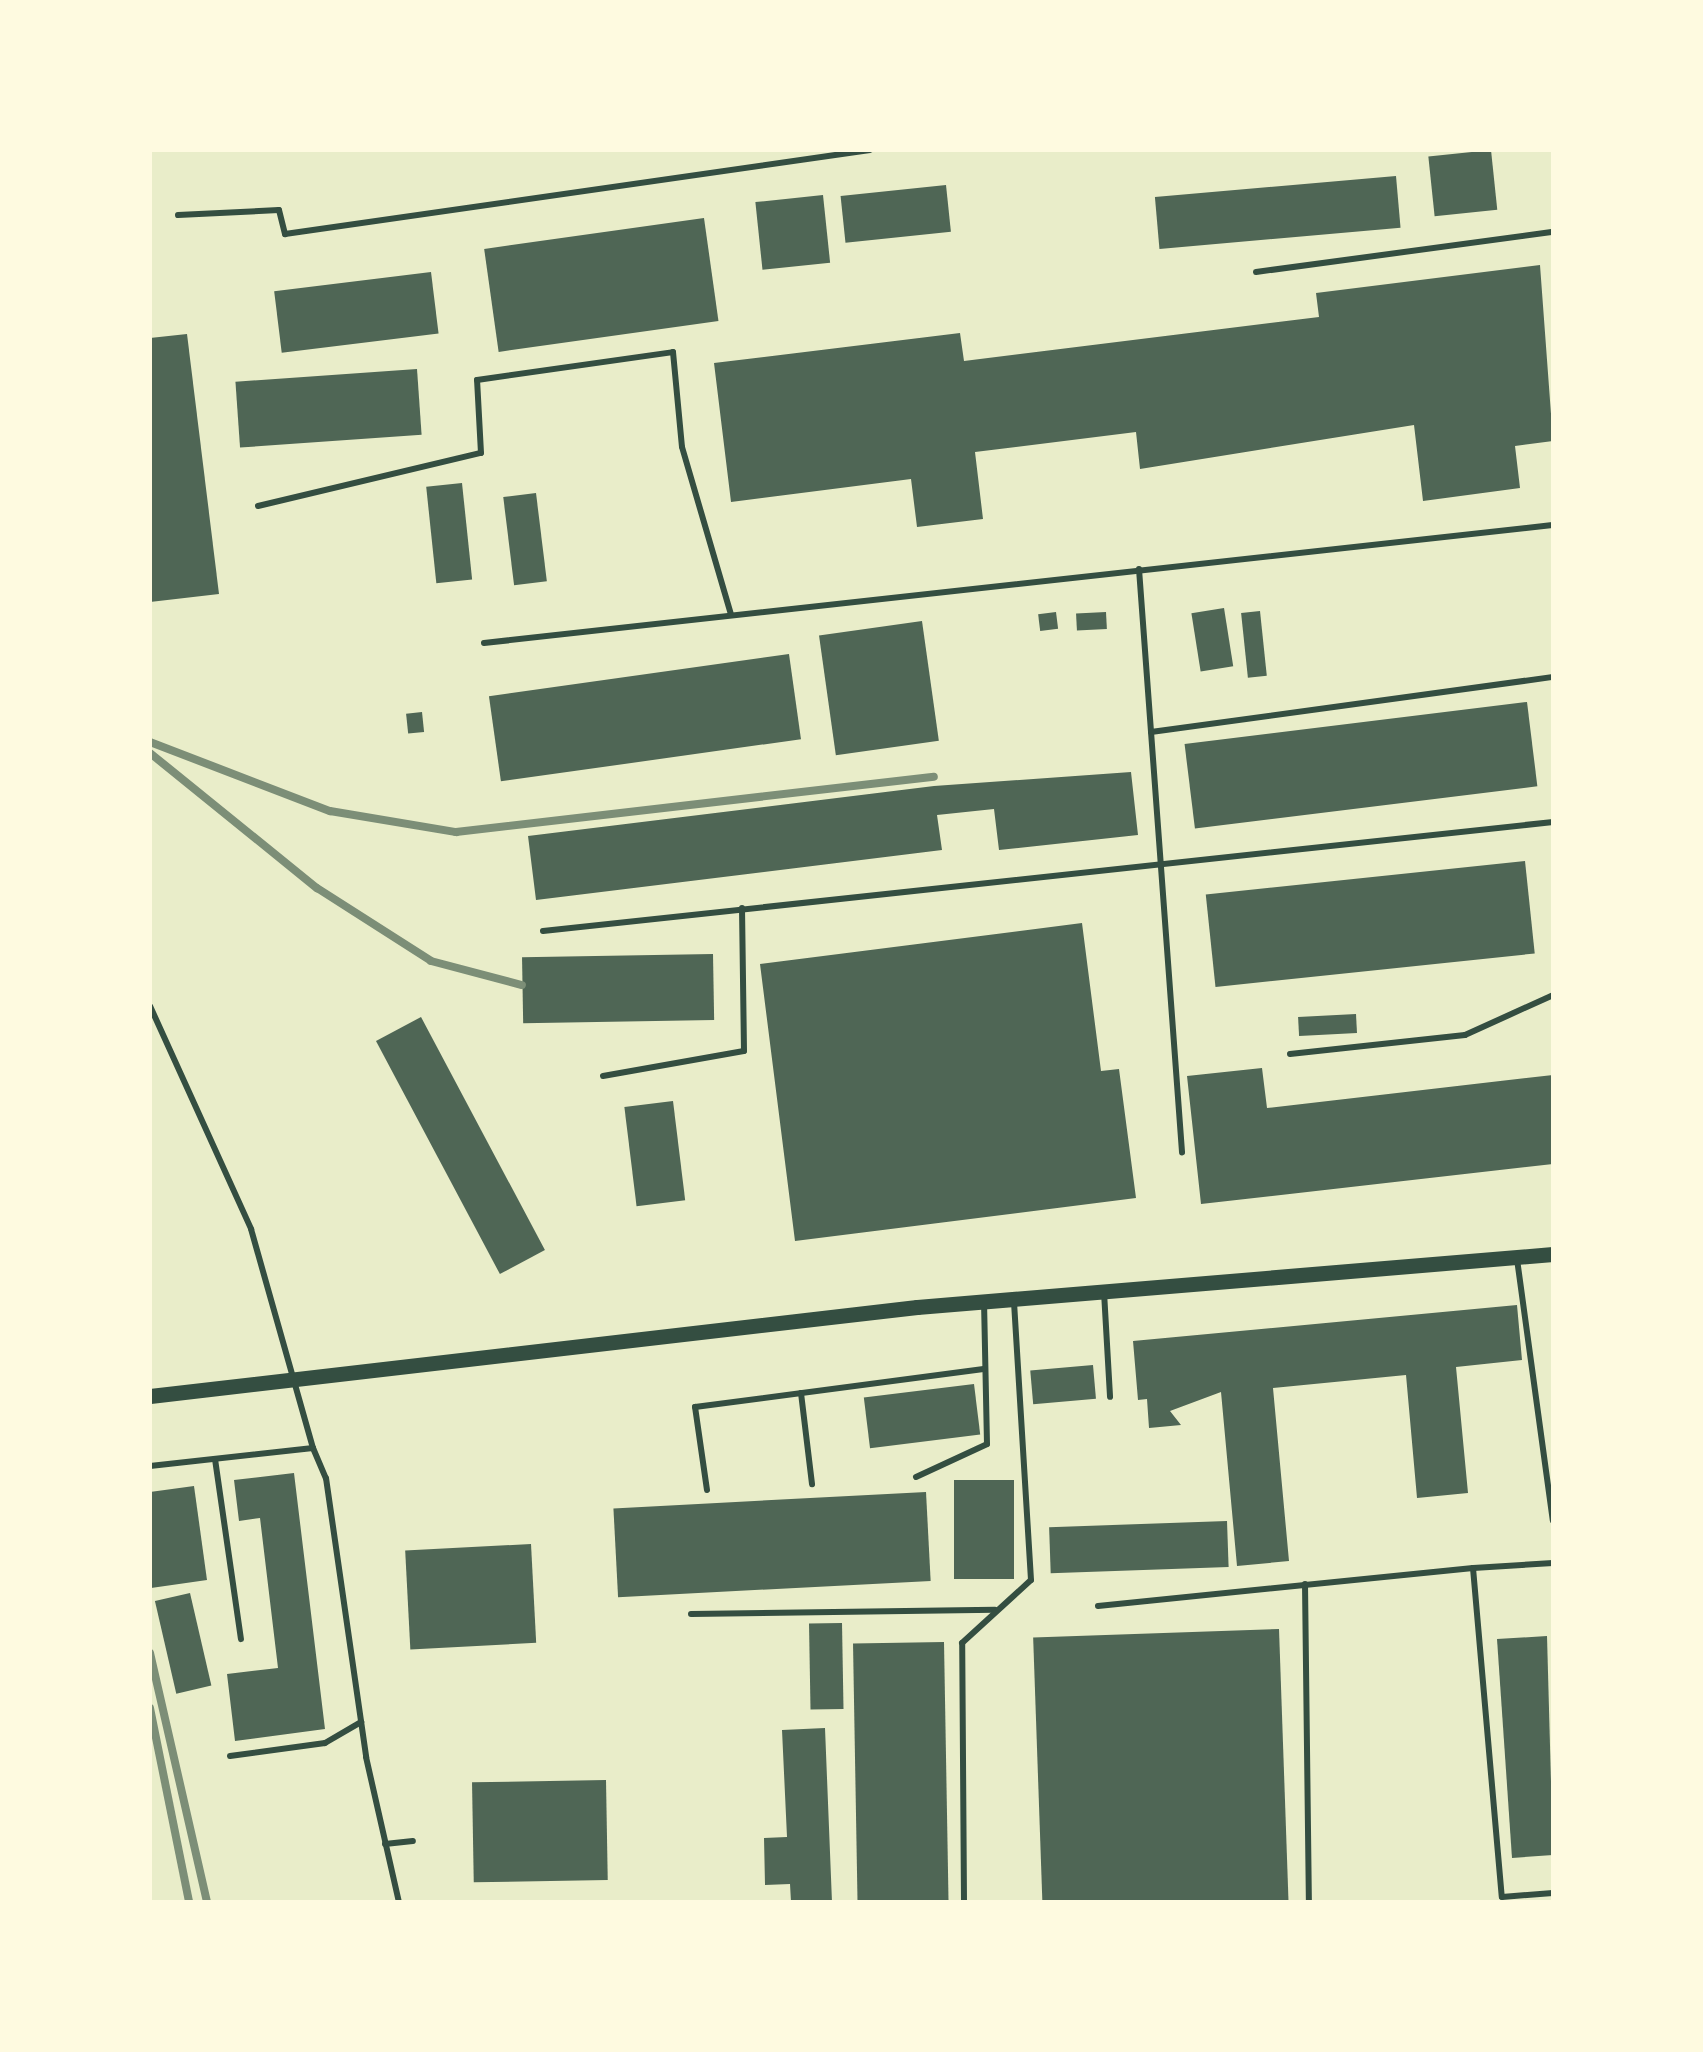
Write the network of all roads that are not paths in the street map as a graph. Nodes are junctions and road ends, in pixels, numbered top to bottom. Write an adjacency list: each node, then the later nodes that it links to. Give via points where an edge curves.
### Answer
1 (870, 150): 2 (lane, via 285,234 279,210)
2 (178, 215)
3 (1553, 232): 4 (lane)
4 (1256, 272)
5 (258, 506): 8 (lane, via 481,453 477,380 672,352 682,447)
6 (1553, 525): 7 (lane)
7 (1139, 569): 8 (lane); 11 (lane)
8 (730, 615): 9 (lane)
9 (484, 643)
10 (1553, 676): 11 (lane)
11 (1151, 732): 13 (lane)
12 (1553, 822): 13 (lane)
13 (1161, 868): 14 (lane); 20 (lane)
14 (742, 908): 15 (lane); 19 (lane, via 744,1050)
15 (543, 931)
16 (1553, 995): 18 (lane, via 1465,1035)
17 (150, 1006): 30 (lane, via 251,1228)
18 (1290, 1054)
19 (603, 1076)
20 (1182, 1152)
21 (1553, 1254): 22 (street)
22 (1517, 1258): 23 (street); 36 (lane)
23 (1104, 1290): 24 (street); 29 (lane)
24 (1014, 1298): 25 (street); 41 (lane, via 1031,1580)
25 (984, 1301): 26 (lane); 28 (street)
26 (984, 1368): 27 (lane); 33 (lane, via 988,1444)
27 (801, 1393): 34 (lane); 35 (lane, via 695,1407)
28 (150, 1396)
29 (1110, 1397)
30 (312, 1448): 31 (lane); 44 (lane, via 326,1478)
31 (215, 1459): 32 (lane); 43 (lane)
32 (150, 1466)
33 (916, 1477)
34 (812, 1484)
35 (707, 1490)
36 (1553, 1521)
37 (1553, 1562): 38 (lane)
38 (1473, 1568): 39 (lane); 48 (lane, via 1502,1897)
39 (1305, 1584): 40 (lane); 51 (lane)
40 (1098, 1606)
41 (996, 1610): 42 (lane); 50 (lane, via 962,1643)
42 (691, 1614)
43 (241, 1640)
44 (361, 1722): 45 (lane, via 325,1743); 47 (lane)
45 (230, 1756)
46 (413, 1842): 47 (lane)
47 (385, 1844): 49 (lane)
48 (1553, 1893)
49 (398, 1900)
50 (964, 1902)
51 (1309, 1902)

